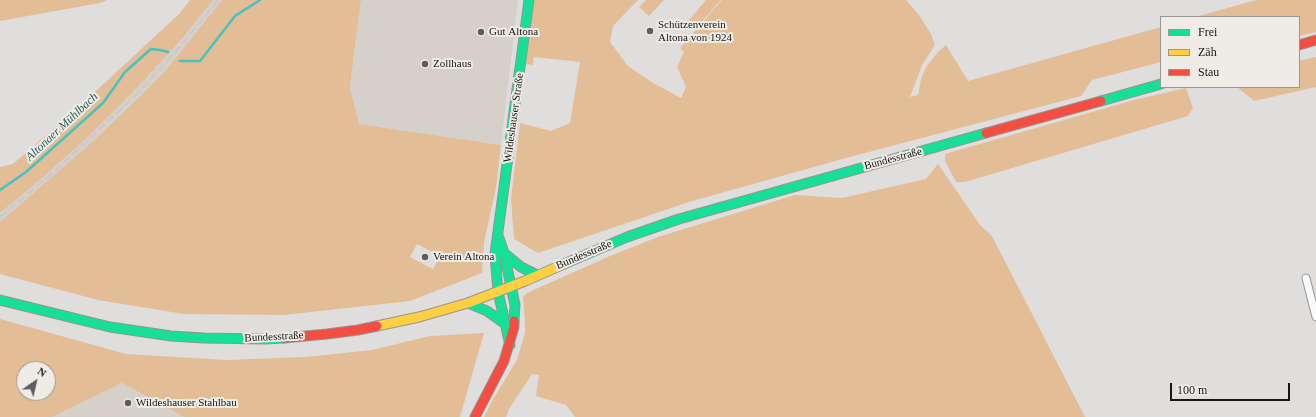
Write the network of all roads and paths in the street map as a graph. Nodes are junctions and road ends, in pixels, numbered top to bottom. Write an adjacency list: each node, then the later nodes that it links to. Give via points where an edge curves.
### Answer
1 (529, 0): 5 (main road, Wildeshauser Straße)
2 (1316, 40): 3 (main road)
3 (1300, 45)
4 (1160, 84): 7 (main road, Bundesstraße, via 679,219 627,237)
5 (498, 237): 6 (main road, Wildeshauser Straße); 10 (main road, Wildeshauser Straße, via 495,254)
6 (504, 253): 7 (main road, via 521,267); 9 (main road, Wildeshauser Straße)
7 (537, 275): 9 (main road, Bundesstraße)
8 (1306, 278): 13 (street)
9 (511, 286): 10 (main road, Bundesstraße); 15 (main road, Wildeshauser Straße, via 515,316)
10 (498, 292): 12 (main road, Bundesstraße); 14 (main road, Wildeshauser Straße)
11 (0, 300): 12 (main road, Bundesstraße, via 110,327 171,336 234,339 296,337 358,330)
12 (468, 303): 14 (main road, via 487,311)
13 (1316, 317)
14 (504, 323): 15 (main road, Wildeshauser Straße)
15 (510, 345): 16 (main road, Wildeshauser Straße)
16 (475, 417)

